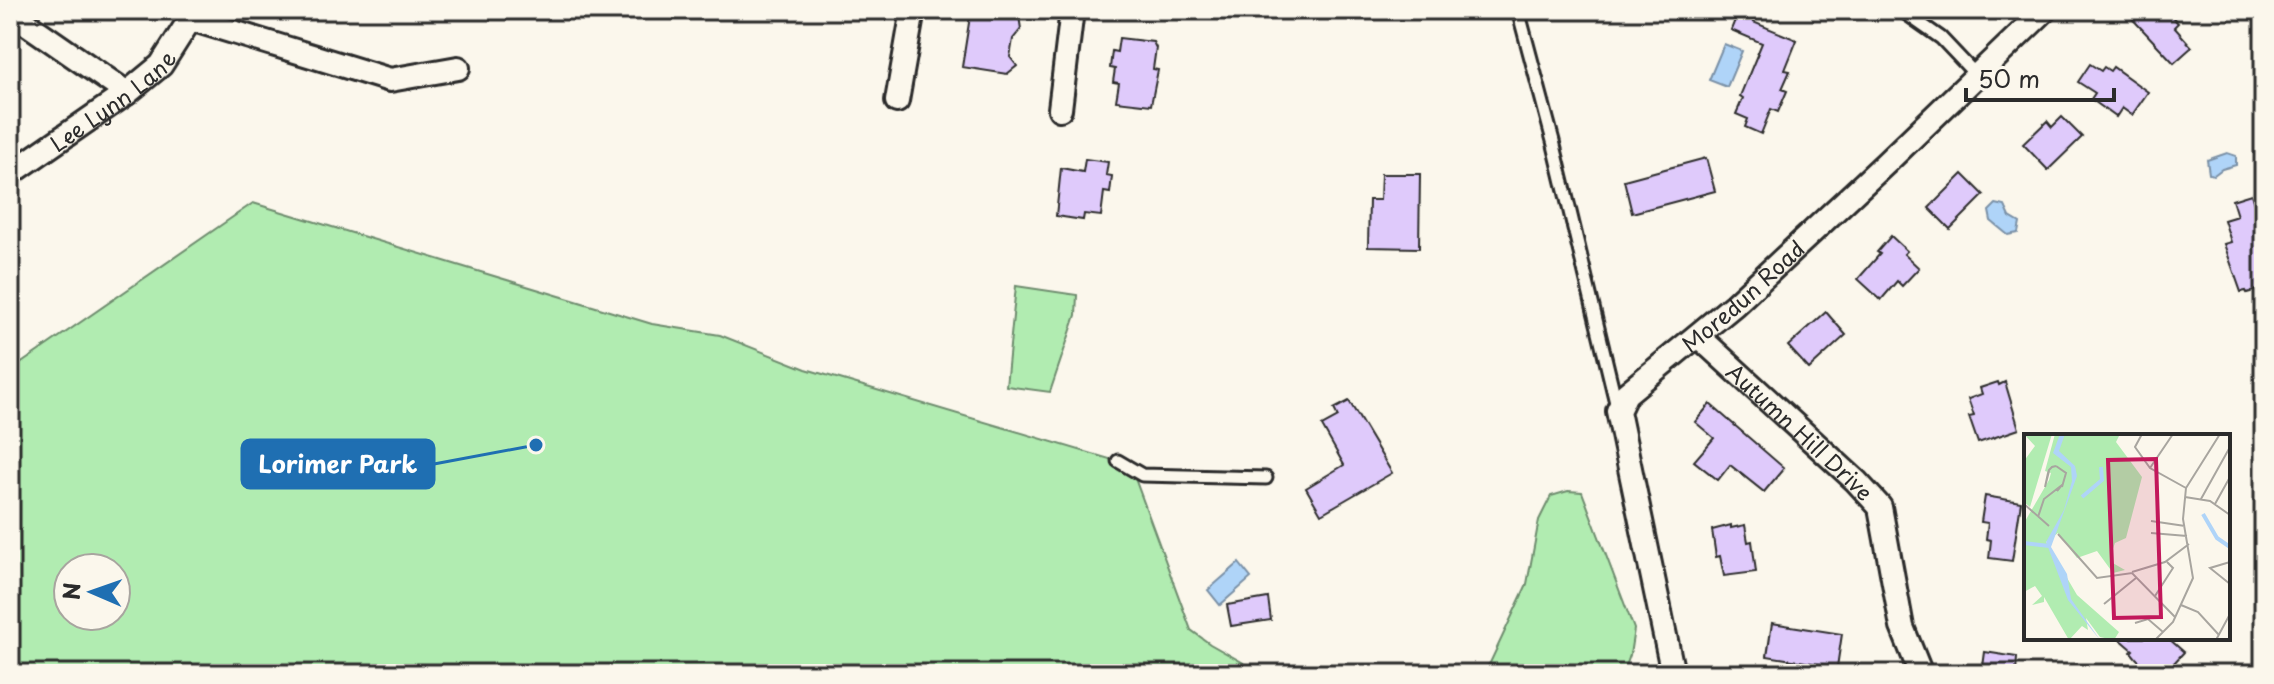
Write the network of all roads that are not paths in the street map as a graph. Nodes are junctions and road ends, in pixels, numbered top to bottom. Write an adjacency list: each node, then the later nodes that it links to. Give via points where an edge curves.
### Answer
1 (913, 10): 11 (street)
2 (1072, 10): 12 (street)
3 (1518, 10): 15 (lane)
4 (1901, 10): 9 (lane, via 1941,38)
5 (2045, 10): 9 (street, Moredun Road)
6 (10, 12): 10 (street)
7 (194, 14): 8 (street, via 390,80); 10 (street, Lee Lynn Lane, via 161,65)
8 (458, 68)
9 (1976, 75): 14 (street, Moredun Road)
10 (127, 93): 13 (street, Lee Lynn Lane)
11 (897, 101)
12 (1060, 109)
13 (10, 174)
14 (1698, 336): 15 (street, Moredun Road, via 1626,394); 19 (street, Autumn Hill Drive, via 1880,507 1902,627)
15 (1618, 411): 18 (street)
16 (1118, 461): 17 (lane, via 1142,475)
17 (1266, 478)
18 (1673, 674)
19 (1921, 674)

